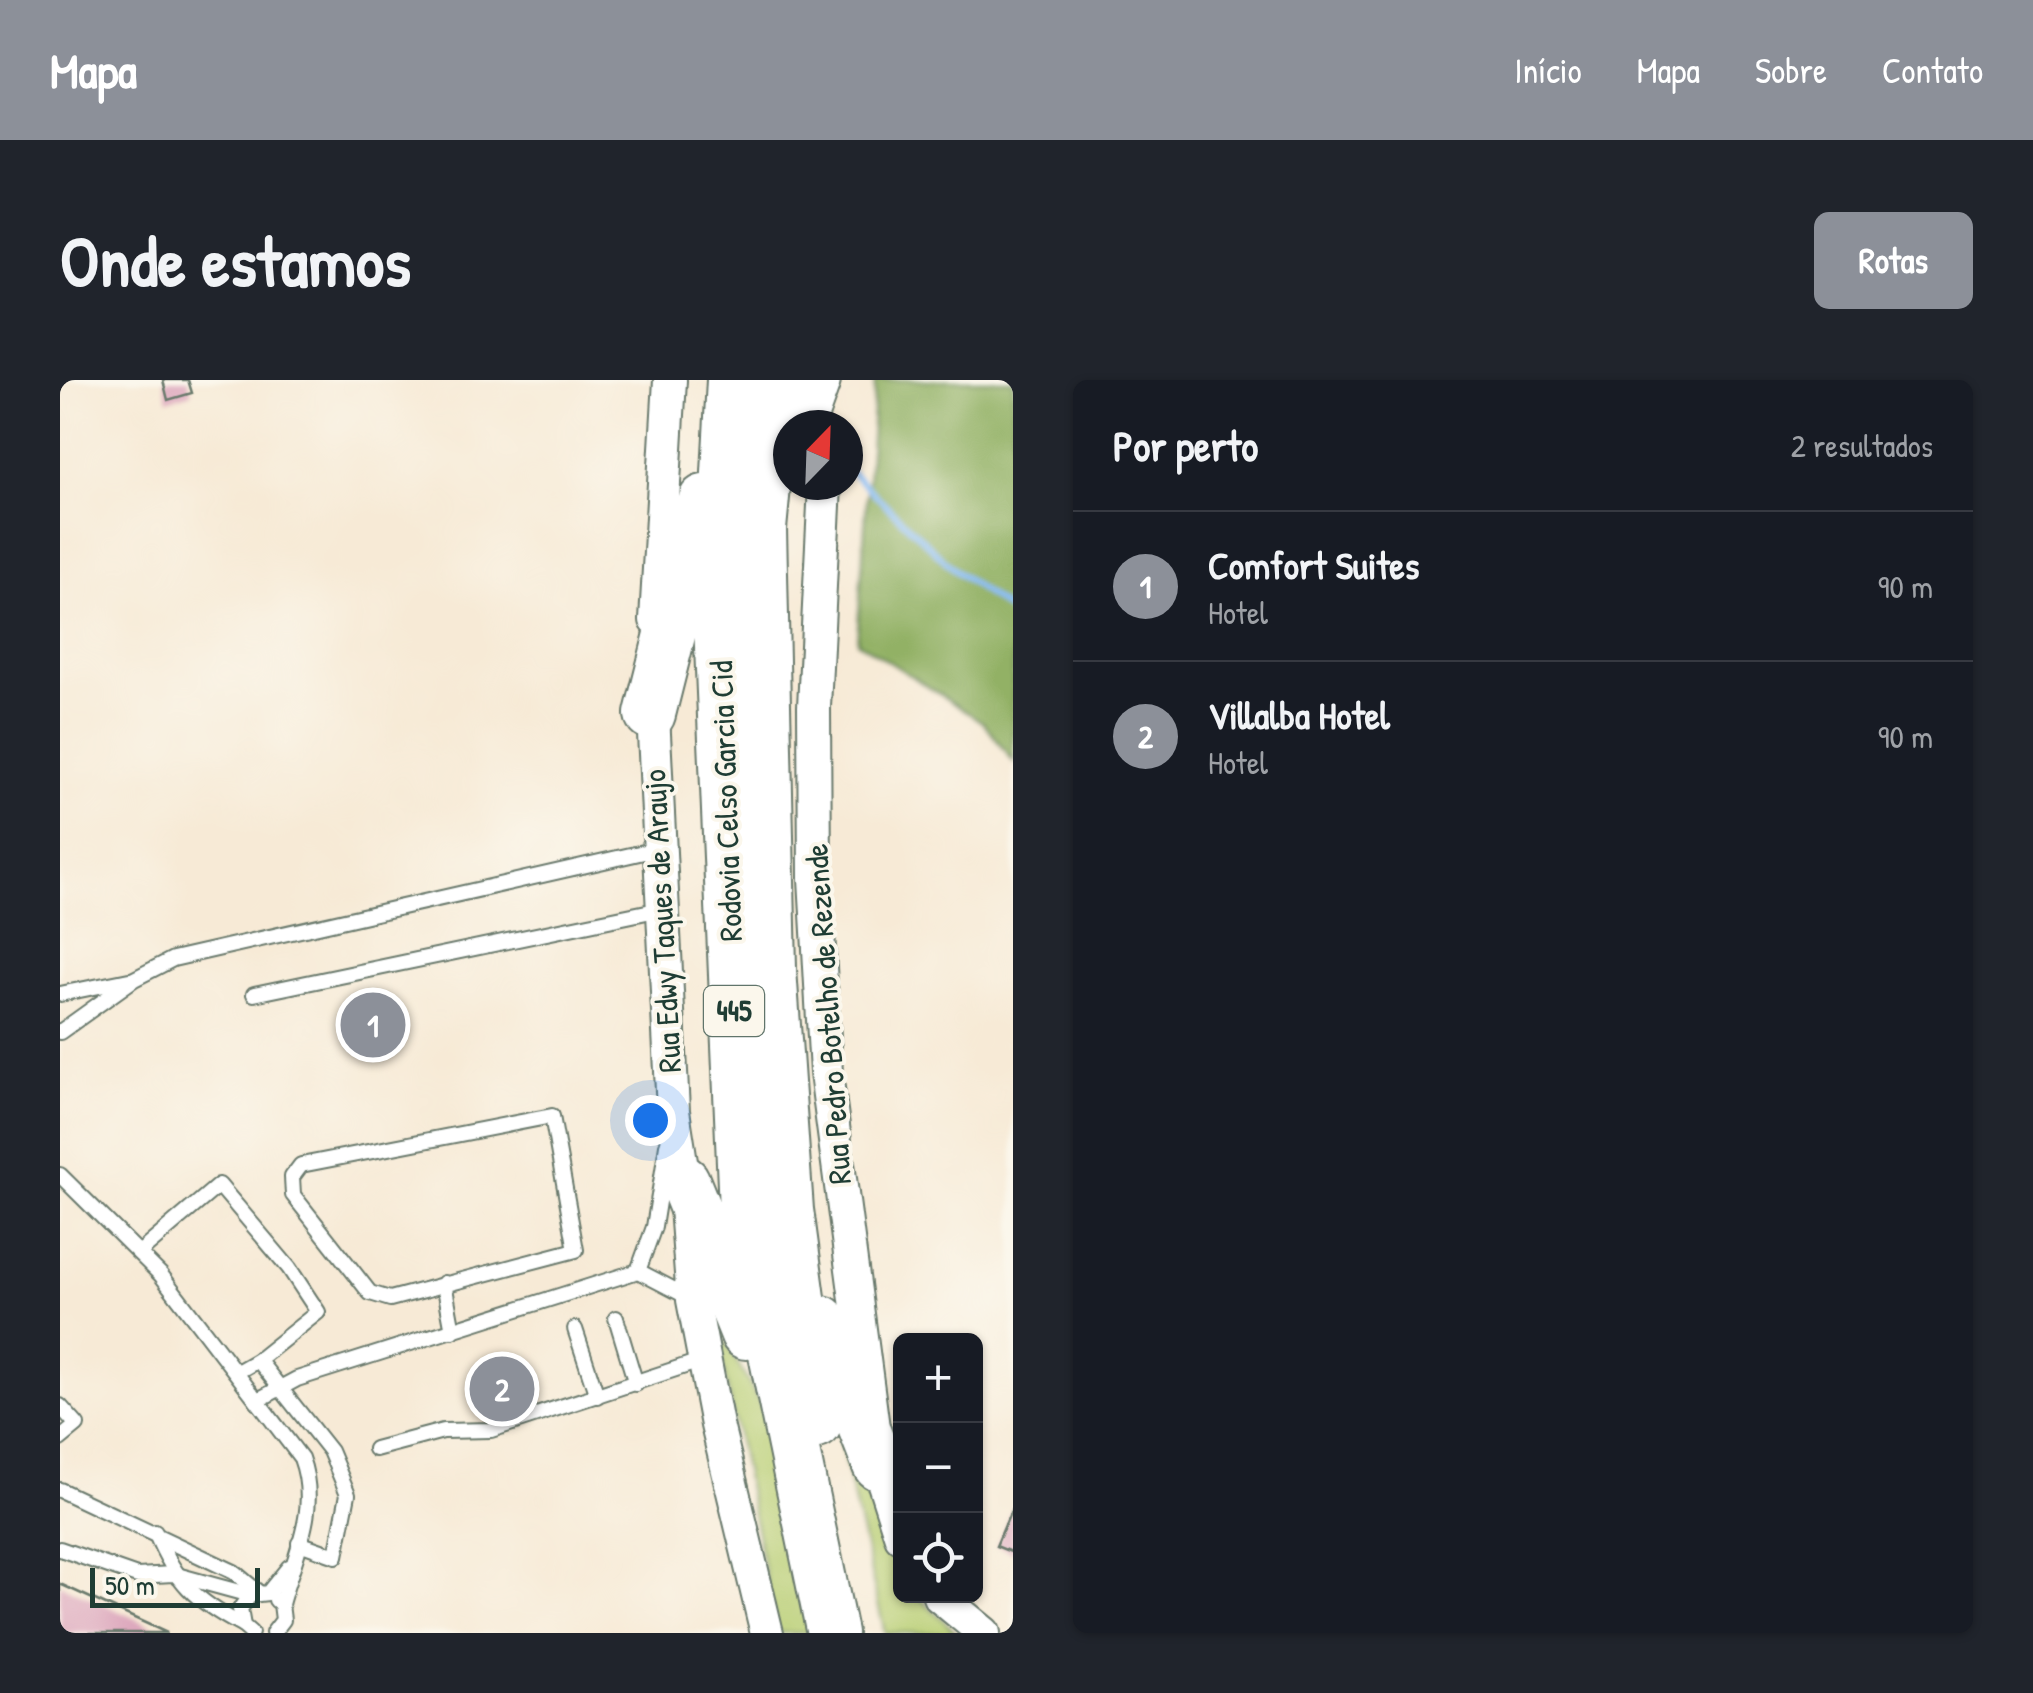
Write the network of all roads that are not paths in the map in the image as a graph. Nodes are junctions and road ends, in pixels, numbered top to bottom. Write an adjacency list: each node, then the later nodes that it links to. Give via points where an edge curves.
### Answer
1 (670, 380): 10 (street, Rua Edwy Taques de Araujo)
2 (814, 380): 5 (highway)
3 (831, 380): 6 (street)
4 (746, 383): 9 (highway, Rodovia Celso Garcia Cid / 445); 10 (highway); 36 (highway, Rodovia Celso Garcia Cid / 445, via 719,622 744,1210)
5 (803, 410)
6 (829, 410)
7 (773, 497): 9 (highway)
8 (824, 500): 39 (street, Rua Pedro Botelho de Rezende, via 814,708 816,897 826,1073)
9 (762, 529): 20 (highway, Rodovia Celso Garcia Cid / 445, via 771,969)
10 (650, 714): 11 (street, Rua Edwy Taques de Araujo)
11 (657, 849): 12 (street, Rua Edwy Taques de Araujo); 13 (lane, via 173,959)
12 (661, 909): 15 (lane); 17 (street, Rua Edwy Taques de Araujo)
13 (134, 979): 14 (lane); 16 (lane)
14 (60, 994)
15 (254, 994)
16 (60, 1032)
17 (673, 1111): 19 (street, Rua Edwy Taques de Araujo); 22 (lane, via 654,1227)
18 (60, 1175): 21 (lane)
19 (684, 1181): 24 (street, Rua Edwy Taques de Araujo); 36 (highway)
20 (793, 1247): 39 (highway); 54 (highway, Rodovia Celso Garcia Cid / 445, via 824,1472)
21 (139, 1253): 29 (lane, via 219,1184 318,1312); 30 (lane)
22 (638, 1271): 24 (lane); 27 (lane)
23 (444, 1283): 23 (lane, via 390,1299 370,1293 293,1196 292,1176 301,1165 552,1116 576,1250); 27 (lane)
24 (693, 1300): 28 (street, Rua Edwy Taques de Araujo)
25 (616, 1318): 31 (lane)
26 (575, 1329): 33 (lane)
27 (453, 1332): 32 (lane, via 297,1378)
28 (706, 1359): 31 (lane); 52 (street, Rua Edwy Taques de Araujo)
29 (258, 1360): 30 (lane); 32 (lane)
30 (236, 1372): 34 (lane)
31 (636, 1384): 33 (lane)
32 (278, 1390): 34 (lane); 43 (lane, via 330,1450 348,1494 336,1556)
33 (596, 1396): 38 (lane, via 491,1430 444,1431)
34 (258, 1400): 43 (lane, via 310,1480 309,1516)
35 (60, 1406): 37 (lane, via 77,1425)
36 (788, 1438): 53 (highway, Rodovia Celso Garcia Cid / 445)
37 (60, 1439)
38 (375, 1449)
39 (878, 1465): 41 (street, Rua Pedro Botelho de Rezende)
40 (60, 1490): 42 (lane)
41 (893, 1514)
42 (155, 1532): 46 (lane); 47 (lane, via 234,1572)
43 (299, 1542): 45 (lane)
44 (60, 1550): 46 (lane, via 137,1576)
45 (292, 1563): 47 (lane); 49 (lane)
46 (173, 1574): 47 (lane); 50 (lane, via 207,1607)
47 (259, 1594): 49 (lane); 50 (lane, via 240,1609)
48 (948, 1603): 55 (street)
49 (281, 1604): 51 (lane, via 283,1620)
50 (247, 1629)
51 (273, 1633)
52 (766, 1633)
53 (832, 1633)
54 (862, 1633)
55 (984, 1633)

